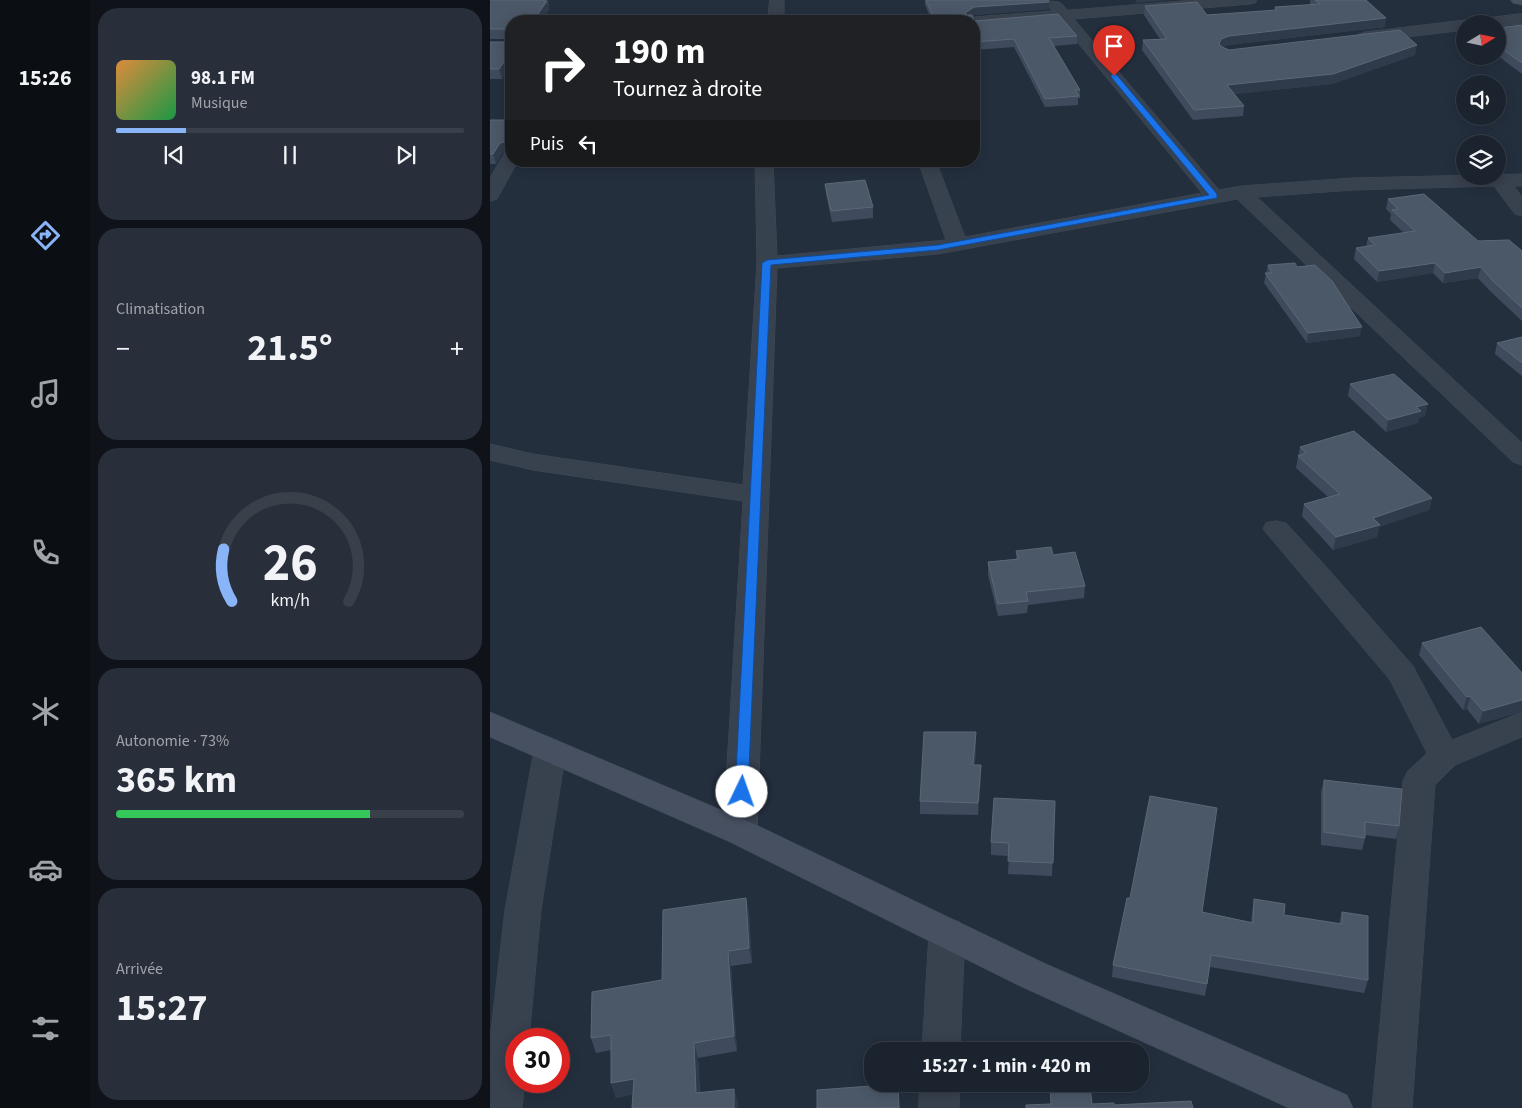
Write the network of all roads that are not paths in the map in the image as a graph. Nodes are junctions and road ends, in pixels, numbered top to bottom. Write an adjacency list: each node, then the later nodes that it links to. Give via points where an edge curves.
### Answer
1 (776, 0): 6 (street)
2 (1050, 0): 7 (street)
3 (1250, 0): 7 (street)
4 (1518, 0): 5 (street)
5 (1522, 2)
6 (776, 15)
7 (1064, 15): 10 (street); 22 (street)
8 (1522, 19): 9 (street)
9 (1506, 21)
10 (980, 22)
11 (1456, 26): 12 (street)
12 (1347, 39)
13 (506, 167): 21 (street)
14 (764, 167): 25 (street)
15 (929, 167): 24 (street)
16 (1522, 180): 17 (street)
17 (1506, 181)
18 (1456, 182): 20 (street, via 1353,184)
19 (1503, 185): 23 (street)
20 (1241, 192): 22 (street); 27 (street)
21 (490, 195)
22 (1214, 196): 24 (street)
23 (1522, 210)
24 (957, 244): 25 (street)
25 (767, 263): 28 (street)
26 (490, 452): 28 (street, via 533,462)
27 (1522, 457)
28 (756, 495): 34 (street)
29 (1276, 529): 33 (street, via 1402,674)
30 (490, 724): 32 (street)
31 (1522, 724): 33 (street)
32 (550, 750): 34 (street); 38 (street, via 523,910)
33 (1444, 756): 41 (street, via 1419,781)
34 (740, 832): 35 (street)
35 (947, 933): 36 (street); 40 (street)
36 (941, 1042)
37 (940, 1092): 39 (street)
38 (502, 1108)
39 (939, 1108)
40 (1332, 1108)
41 (1392, 1108)

